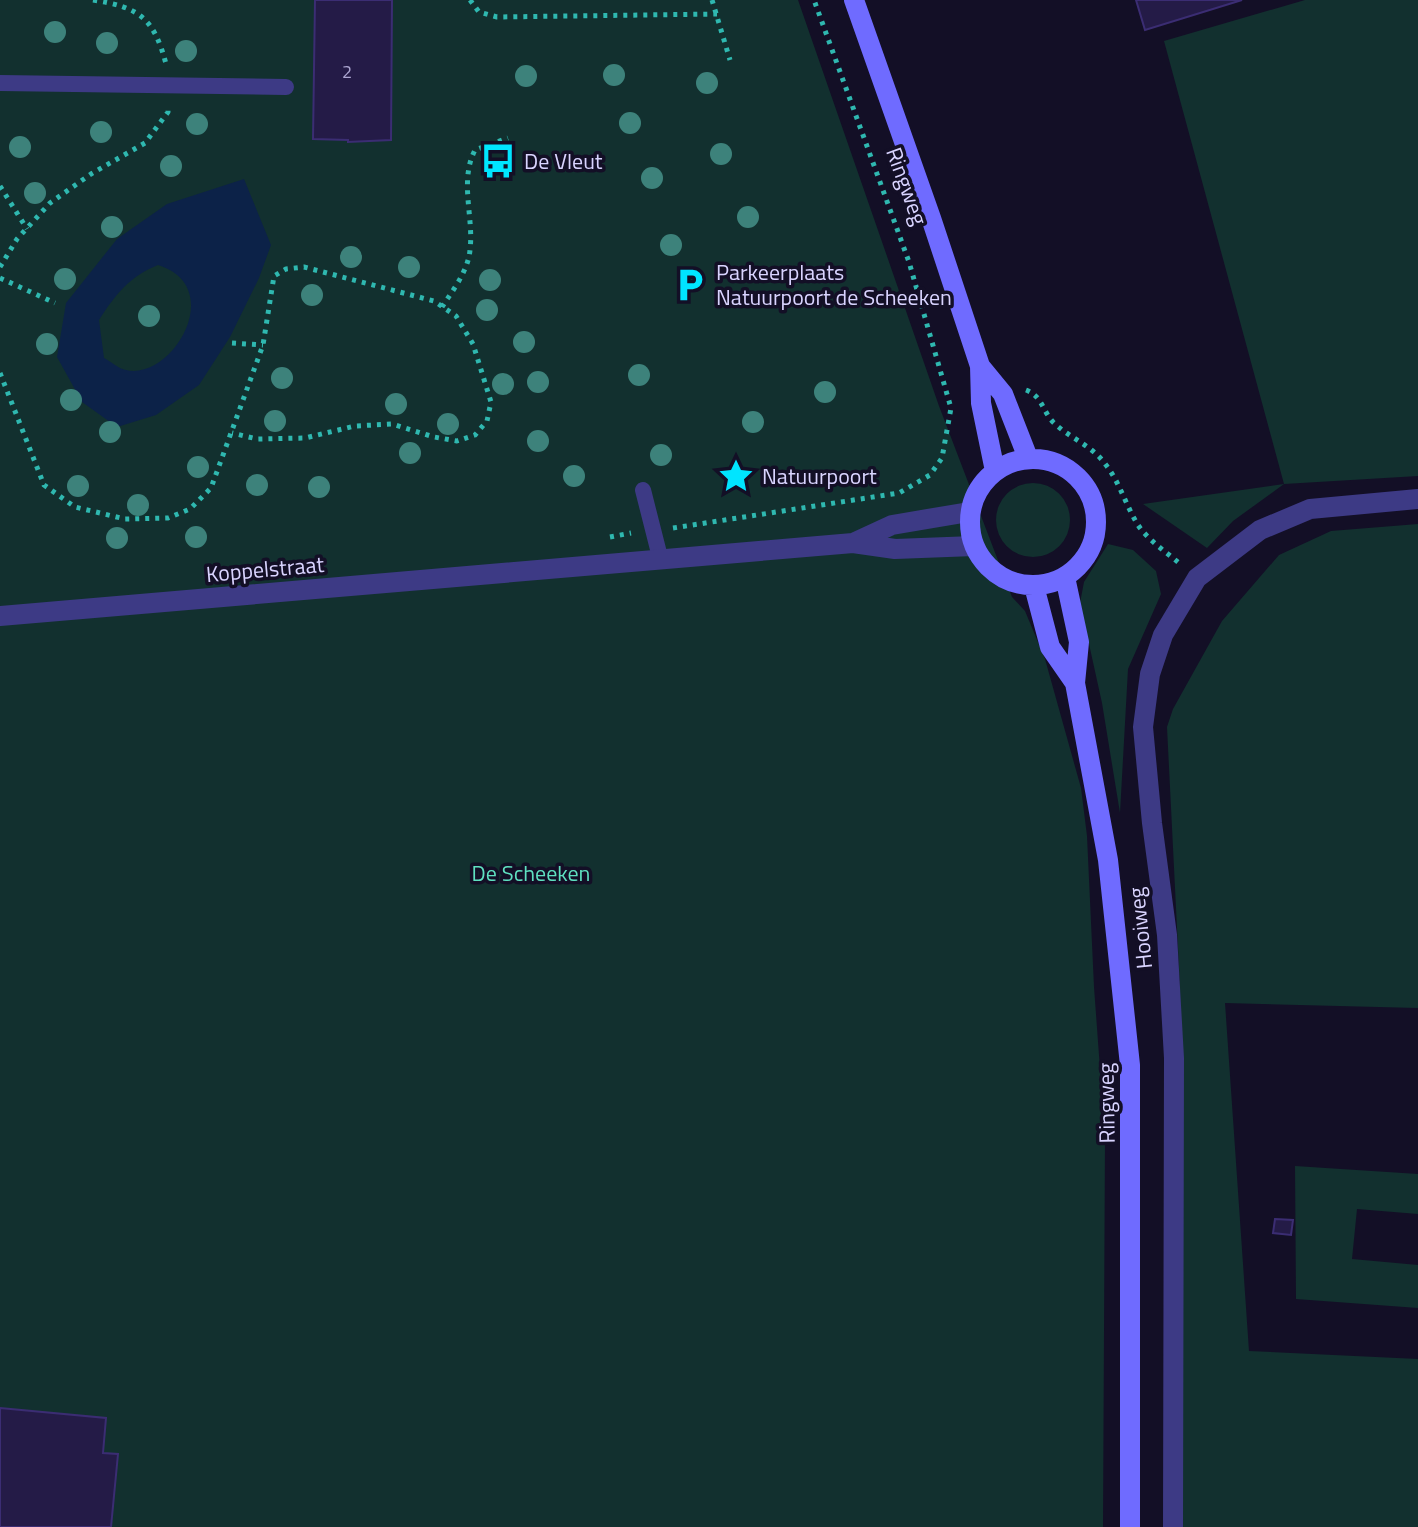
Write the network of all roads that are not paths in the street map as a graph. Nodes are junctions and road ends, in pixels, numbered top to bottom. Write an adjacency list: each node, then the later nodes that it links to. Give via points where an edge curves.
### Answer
1 (854, 0): 4 (main road, Ringweg)
2 (0, 83): 3 (lane)
3 (286, 87)
4 (980, 366): 5 (main road, Ringweg, via 1003,394); 6 (main road, Ringweg, via 981,403)
5 (1028, 458): 6 (main road); 13 (main road, via 1047,460 1080,478 1096,512 1090,549)
6 (995, 471): 9 (main road, via 984,480)
7 (643, 490): 12 (lane)
8 (1418, 499): 18 (street, Hooiweg, via 1310,509 1260,530 1197,578 1163,635 1150,674 1143,727 1167,935 1174,1058)
9 (969, 512): 10 (street, Koppelstraat, via 892,525); 11 (main road)
10 (853, 543): 11 (street, Koppelstraat, via 895,549); 12 (street, Koppelstraat)
11 (974, 546): 14 (main road, via 1004,579)
12 (661, 561): 15 (street, Koppelstraat)
13 (1065, 577): 14 (main road); 16 (main road, Ringweg, via 1079,642)
14 (1034, 586): 16 (main road, Ringweg, via 1050,647)
15 (0, 616)
16 (1075, 683): 17 (main road, Ringweg, via 1108,860 1130,1065)
17 (1130, 1527)
18 (1173, 1527)

